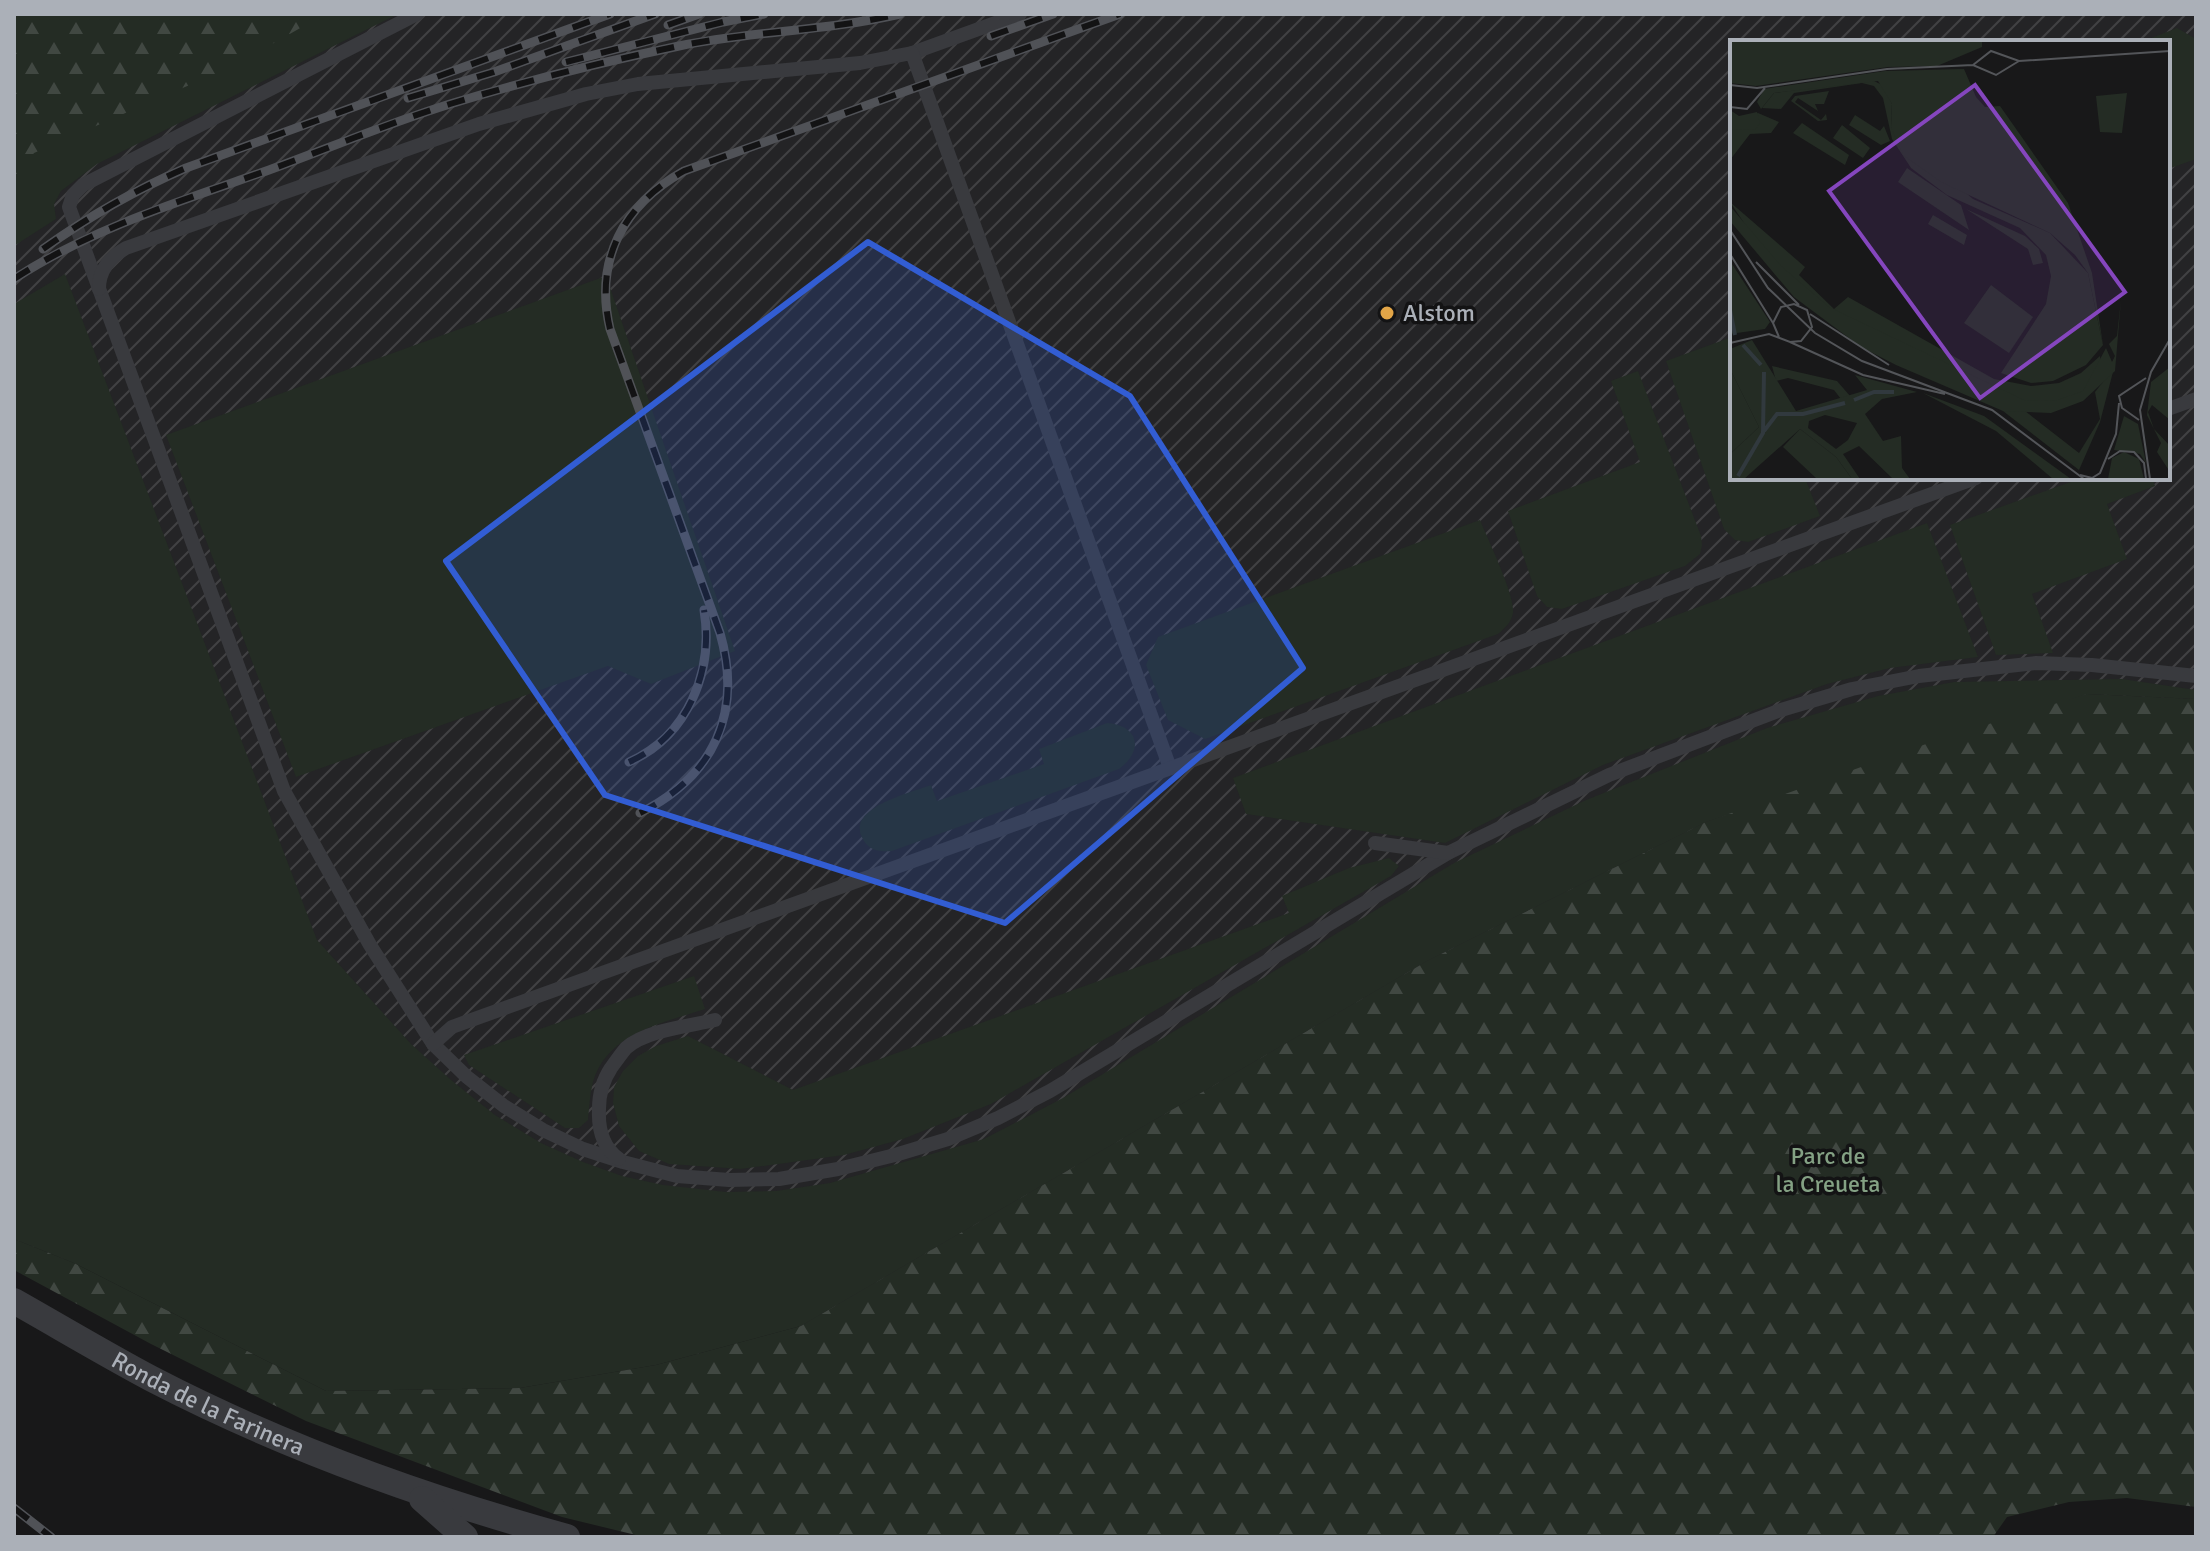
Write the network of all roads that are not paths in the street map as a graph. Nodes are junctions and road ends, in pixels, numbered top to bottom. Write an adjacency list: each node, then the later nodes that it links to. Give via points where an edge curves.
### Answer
1 (417, 14): 4 (lane, via 77,190 69,207)
2 (1020, 14): 3 (lane)
3 (912, 53): 4 (lane, via 860,63 638,84 528,109 126,248 103,269); 9 (lane)
4 (101, 296): 13 (lane, via 284,791 370,945)
5 (2196, 399): 6 (lane)
6 (2170, 408)
7 (1970, 480): 9 (lane)
8 (2196, 676): 11 (lane, via 2036,663 1852,689 1609,775)
9 (1170, 768): 13 (lane, via 452,1027)
10 (1375, 843): 11 (lane)
11 (1448, 853): 14 (lane, via 1050,1091 948,1139 779,1179 677,1176)
12 (715, 1020): 14 (lane, via 639,1040 607,1074 598,1121 606,1146)
13 (433, 1044): 14 (lane, via 504,1106 583,1149)
14 (623, 1162)
15 (14, 1301): 16 (street, Ronda de la Farinera, via 232,1417)
16 (410, 1488): 17 (street, Ronda de la Farinera); 18 (street, Ronda de la Farinera)
17 (465, 1537)
18 (567, 1537)

